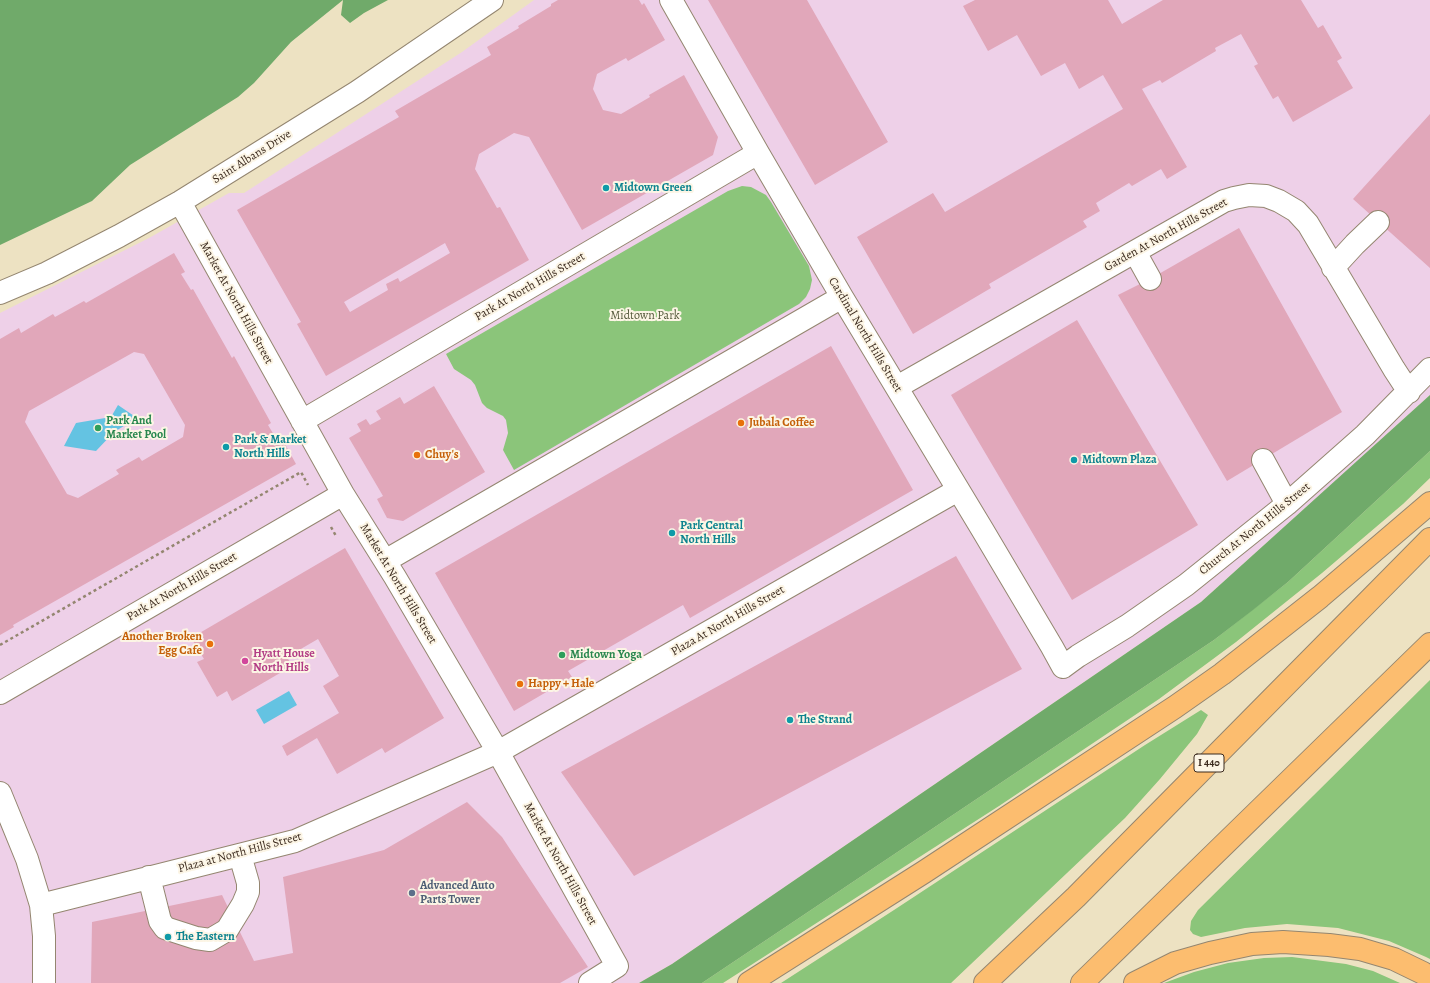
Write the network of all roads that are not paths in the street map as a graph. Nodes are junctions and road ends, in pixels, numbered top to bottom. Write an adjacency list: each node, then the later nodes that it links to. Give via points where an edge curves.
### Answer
1 (492, 0): 4 (street, Saint Albans Drive, via 357,92)
2 (671, 0): 3 (street, Cardinal North Hills Street)
3 (758, 153): 10 (street, Cardinal North Hills Street); 14 (street, Park At North Hills Street)
4 (180, 202): 9 (street, Saint Albans Drive, via 47,273); 14 (street, Market At North Hills Street)
5 (1378, 222): 7 (street)
6 (1135, 252): 7 (street, Garden At North Hills Street, via 1224,201 1249,195 1266,196 1279,200 1296,211 1308,224); 8 (street); 12 (street, Garden At North Hills Street)
7 (1333, 268): 13 (street, Garden At North Hills Street)
8 (1150, 279)
9 (0, 293)
10 (842, 297): 12 (street, Cardinal North Hills Street); 21 (street)
11 (1430, 369): 13 (street, Church At North Hills Street)
12 (897, 387): 16 (street, Cardinal North Hills Street)
13 (1409, 392): 19 (street, Church At North Hills Street)
14 (302, 421): 17 (street, Market At North Hills Street)
15 (1263, 460): 19 (street)
16 (958, 490): 23 (street, Cardinal North Hills Street); 25 (street, Plaza At North Hills Street)
17 (343, 494): 21 (street, Market At North Hills Street); 24 (street, Park At North Hills Street)
18 (1430, 503): 33 (highway, via 1320,597 1222,674 924,872)
19 (1287, 504): 23 (street, Church At North Hills Street, via 1186,585)
20 (1430, 539): 34 (highway, I 440, via 1076,897)
21 (385, 561): 25 (street, Market At North Hills Street)
22 (1430, 644): 35 (highway)
23 (1063, 667)
24 (0, 693)
25 (498, 752): 27 (street, Plaza at North Hills Street, via 294,841); 32 (street, Market At North Hills Street, via 616,966)
26 (0, 793): 29 (street, via 27,859)
27 (240, 855): 28 (street, Plaza at North Hills Street); 28 (street, via 248,892 227,930 210,940 165,928 160,921)
28 (149, 878): 29 (street, Plaza at North Hills Street)
29 (41, 905): 31 (street)
30 (1430, 978): 36 (highway, via 1394,959 1360,949 1283,942 1252,944 1210,953 1175,963)
31 (44, 983)
32 (590, 983)
33 (749, 983)
34 (985, 983)
35 (1082, 983)
36 (1135, 983)

